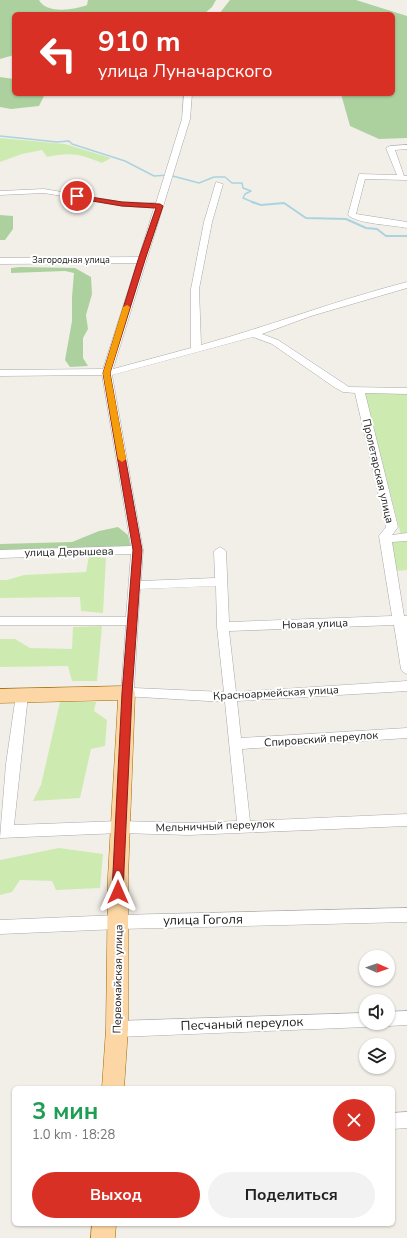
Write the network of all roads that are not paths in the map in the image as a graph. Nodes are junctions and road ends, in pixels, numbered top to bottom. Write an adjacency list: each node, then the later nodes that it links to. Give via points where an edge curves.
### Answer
1 (188, 96): 6 (street, Первомайская улица, via 186,119)
2 (407, 147): 3 (street, via 390,148)
3 (403, 178): 7 (street, via 362,176 352,215 368,220)
4 (219, 184): 12 (street, via 208,222 195,288)
5 (0, 193): 6 (street, via 44,191 122,204)
6 (160, 206): 8 (street, Первомайская улица)
7 (407, 225)
8 (141, 260): 9 (street, Загородная улица); 14 (street, Первомайская улица)
9 (0, 261)
10 (407, 285): 11 (street, via 308,314)
11 (253, 334): 12 (street); 15 (street, via 274,342 336,385 347,390)
12 (196, 350): 14 (street)
13 (0, 373): 14 (street)
14 (107, 373): 19 (street, Первомайская улица)
15 (359, 390): 16 (street); 18 (street, Пролетарская улица, via 392,527 385,536)
16 (407, 391)
17 (407, 537): 18 (street)
18 (386, 539): 24 (street, Пролетарская улица)
19 (137, 550): 21 (street, улица Дерышева); 23 (street, Первомайская улица)
20 (220, 551): 22 (street)
21 (0, 554)
22 (220, 582): 23 (street); 27 (street)
23 (136, 585): 26 (street, Первомайская улица)
24 (403, 620): 27 (street, Новая улица); 28 (street, Пролетарская улица)
25 (0, 621): 26 (street)
26 (132, 621): 30 (street, Первомайская улица)
27 (223, 627): 33 (street)
28 (407, 669)
29 (407, 686): 33 (street, Красноармейская улица)
30 (127, 693): 31 (main road, Красноармейская улица); 33 (street, Красноармейская улица); 38 (main road, Первомайская улица)
31 (22, 695): 32 (main road, Красноармейская улица); 39 (street)
32 (0, 696)
33 (230, 697): 35 (street)
34 (407, 733): 35 (street, Спировский переулок)
35 (235, 744): 37 (street)
36 (407, 820): 37 (street, Мельничный переулок)
37 (244, 826): 38 (street, Мельничный переулок, via 189,829)
38 (120, 827): 39 (street, Мельничный переулок); 41 (main road, Первомайская улица)
39 (4, 832)
40 (407, 915): 41 (street, улица Гоголя)
41 (119, 922): 42 (street, улица Гоголя); 46 (main road, Первомайская улица)
42 (0, 928)
43 (407, 1018): 44 (street)
44 (395, 1019)
45 (359, 1020): 46 (street, Песчаный переулок)
46 (117, 1029): 47 (main road, Первомайская улица)
47 (113, 1086)
48 (407, 1120): 49 (street)
49 (395, 1121)
50 (104, 1226): 51 (main road)
51 (103, 1238)

